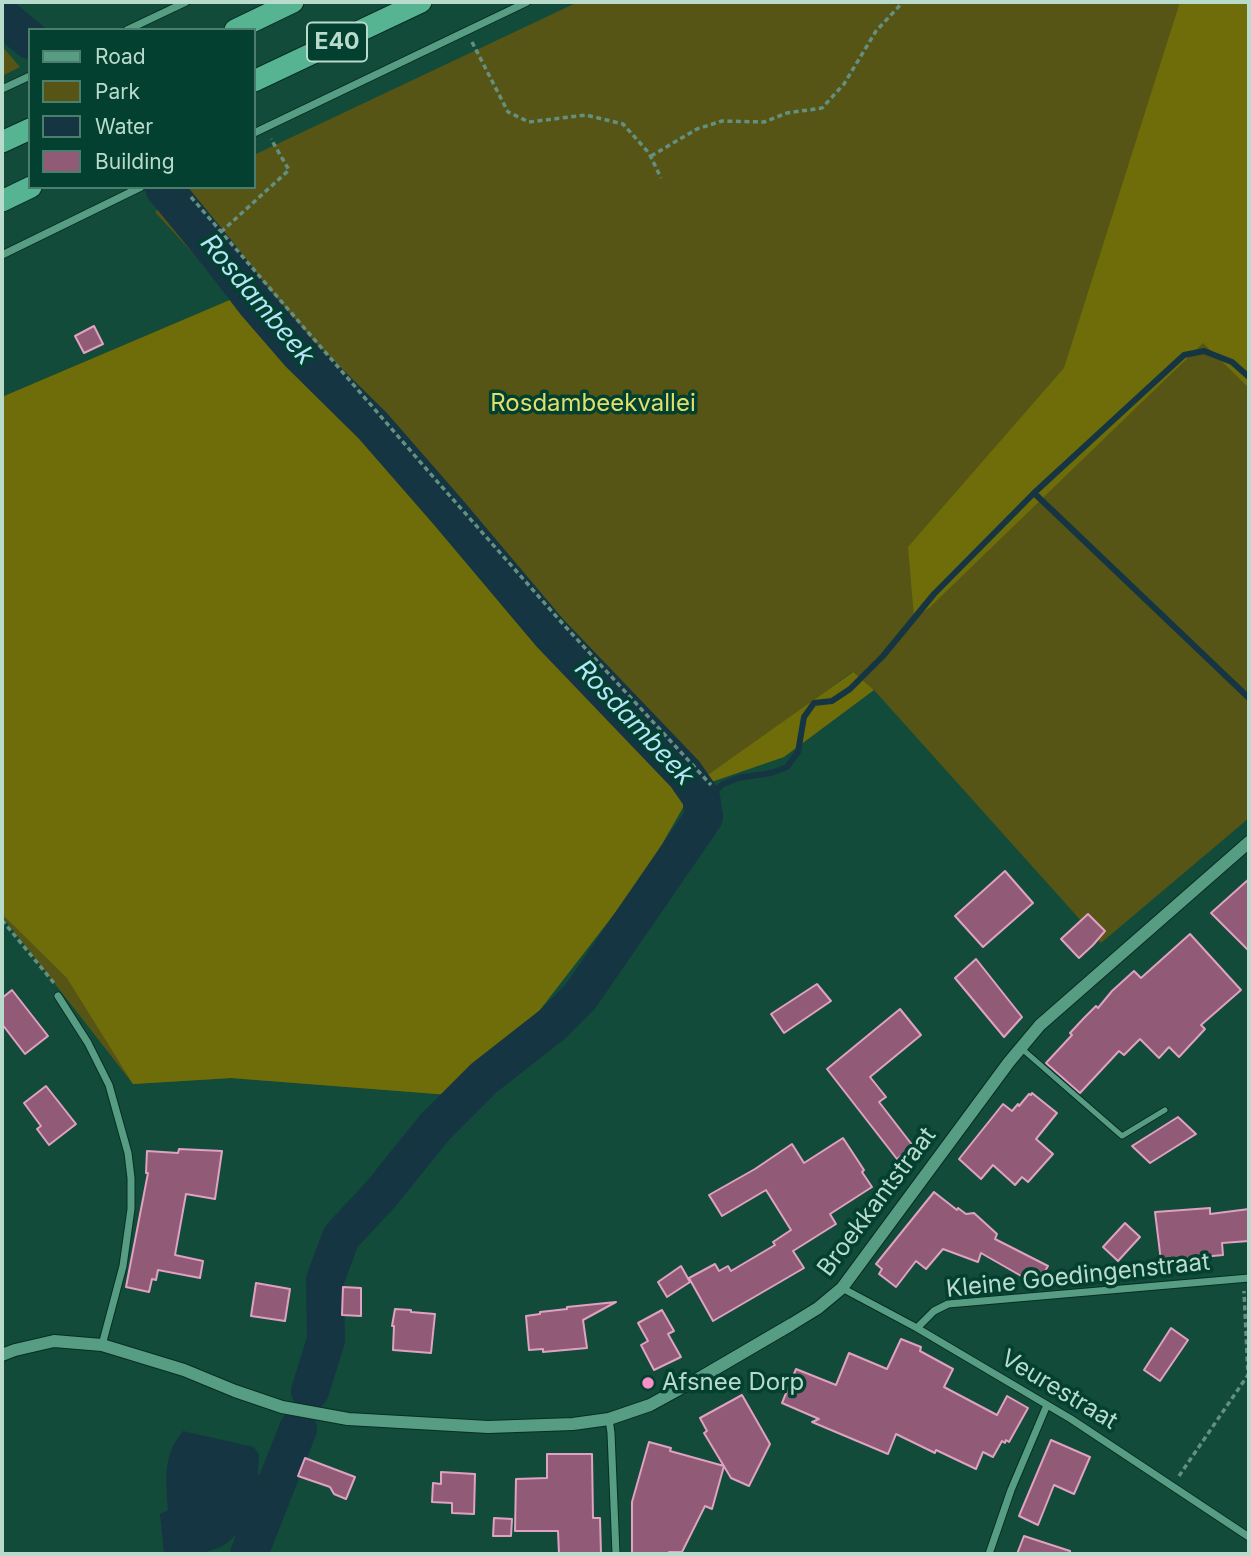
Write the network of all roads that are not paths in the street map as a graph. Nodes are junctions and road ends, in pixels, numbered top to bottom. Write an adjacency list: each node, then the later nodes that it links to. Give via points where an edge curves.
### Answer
1 (186, 2): 5 (street)
2 (293, 2): 6 (highway, E40)
3 (421, 2): 8 (highway, E40)
4 (527, 2): 11 (street)
5 (131, 28)
6 (239, 28)
7 (28, 77): 9 (street)
8 (256, 80)
9 (2, 89)
10 (28, 130): 12 (highway)
11 (256, 132)
12 (2, 142)
13 (28, 188): 15 (highway)
14 (137, 189): 16 (street)
15 (2, 201)
16 (2, 255)
17 (1249, 842): 19 (street, Broekkantstraat, via 1056,1010)
18 (58, 996): 24 (street, via 109,1086 128,1153 131,1209)
19 (1021, 1048): 20 (lane, via 1122,1136); 22 (street, Broekkantstraat)
20 (1165, 1110)
21 (1246, 1278): 23 (street, Kleine Goedingenstraat, via 948,1304)
22 (842, 1288): 23 (street, Veurestraat); 27 (street, Broekkantstraat, via 809,1314 703,1376 650,1405)
23 (917, 1328): 26 (street, Veurestraat)
24 (102, 1345): 25 (street, Broekkantstraat, via 54,1341); 27 (street, Broekkantstraat, via 282,1407 348,1419 488,1427)
25 (2, 1355)
26 (1047, 1405): 28 (street, Veurestraat); 30 (street)
27 (609, 1419): 29 (street)
28 (1249, 1537)
29 (616, 1554)
30 (989, 1554)

